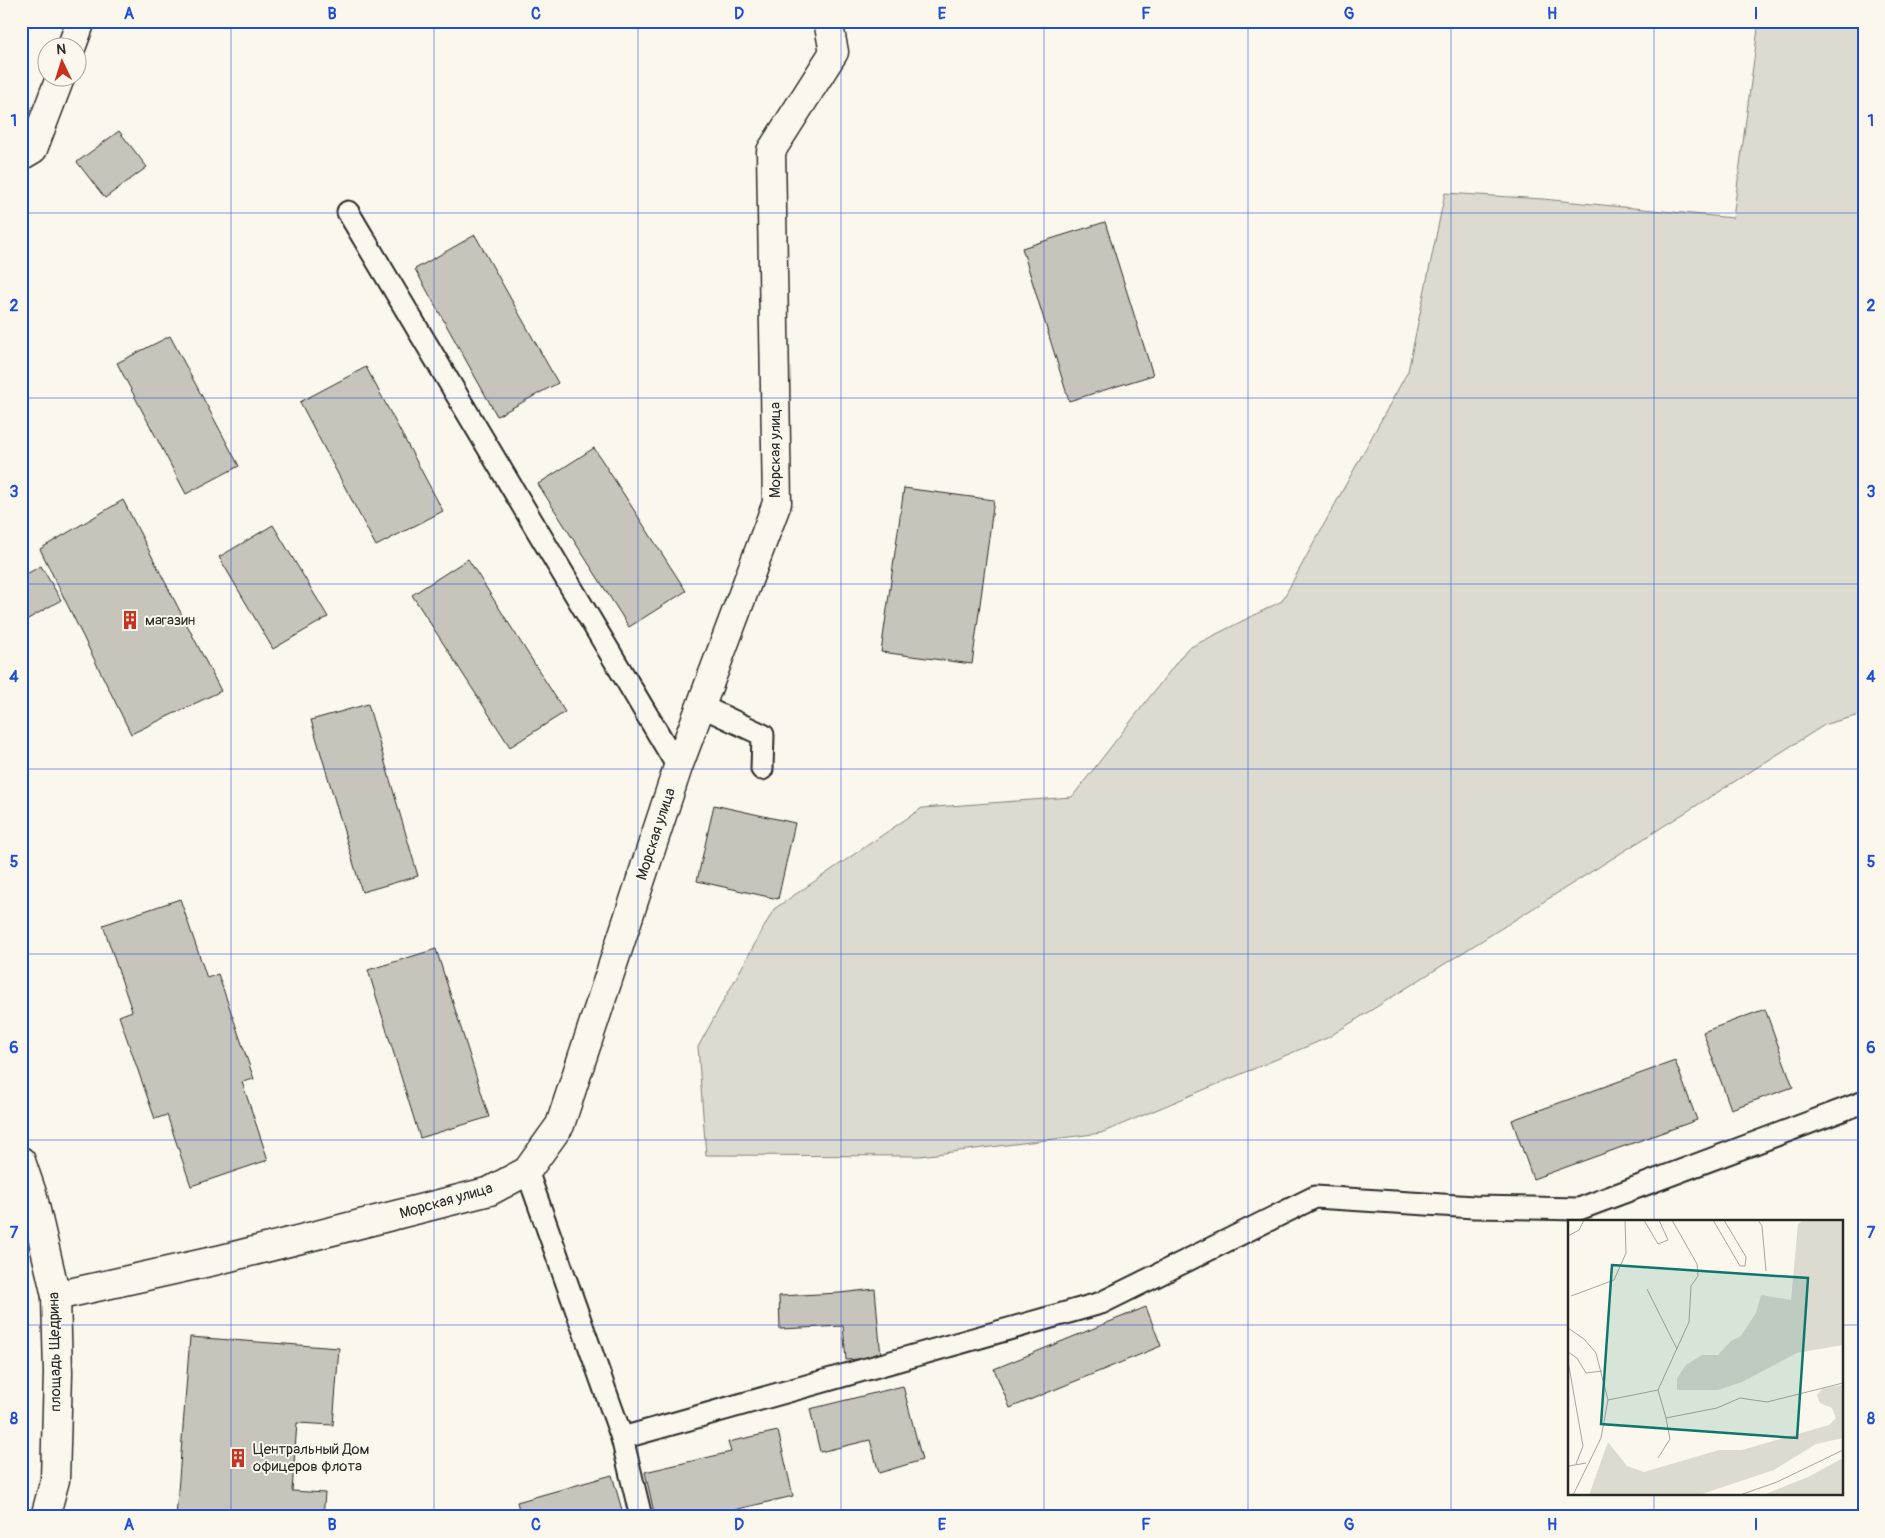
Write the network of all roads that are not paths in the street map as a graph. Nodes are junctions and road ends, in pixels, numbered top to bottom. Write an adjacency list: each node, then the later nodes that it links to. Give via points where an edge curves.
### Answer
1 (81, 21): 3 (street)
2 (828, 21): 7 (street, Морская улица, via 834,52 772,152 776,503)
3 (75, 38)
4 (56, 88): 5 (street, via 33,150)
5 (21, 156)
6 (348, 212): 8 (lane)
7 (701, 706): 8 (street, Морская улица); 9 (lane, via 763,735)
8 (678, 767): 12 (street, Морская улица, via 560,1125)
9 (762, 768)
10 (1864, 1102): 14 (lane, via 1579,1209 1474,1207 1315,1196 1101,1303)
11 (21, 1161): 13 (street, площадь Щедрина, via 32,1193)
12 (527, 1172): 13 (street, Морская улица, via 490,1191 218,1260); 14 (lane)
13 (56, 1296): 15 (street, площадь Щедрина, via 55,1480)
14 (622, 1438): 16 (lane)
15 (45, 1517)
16 (641, 1517)

